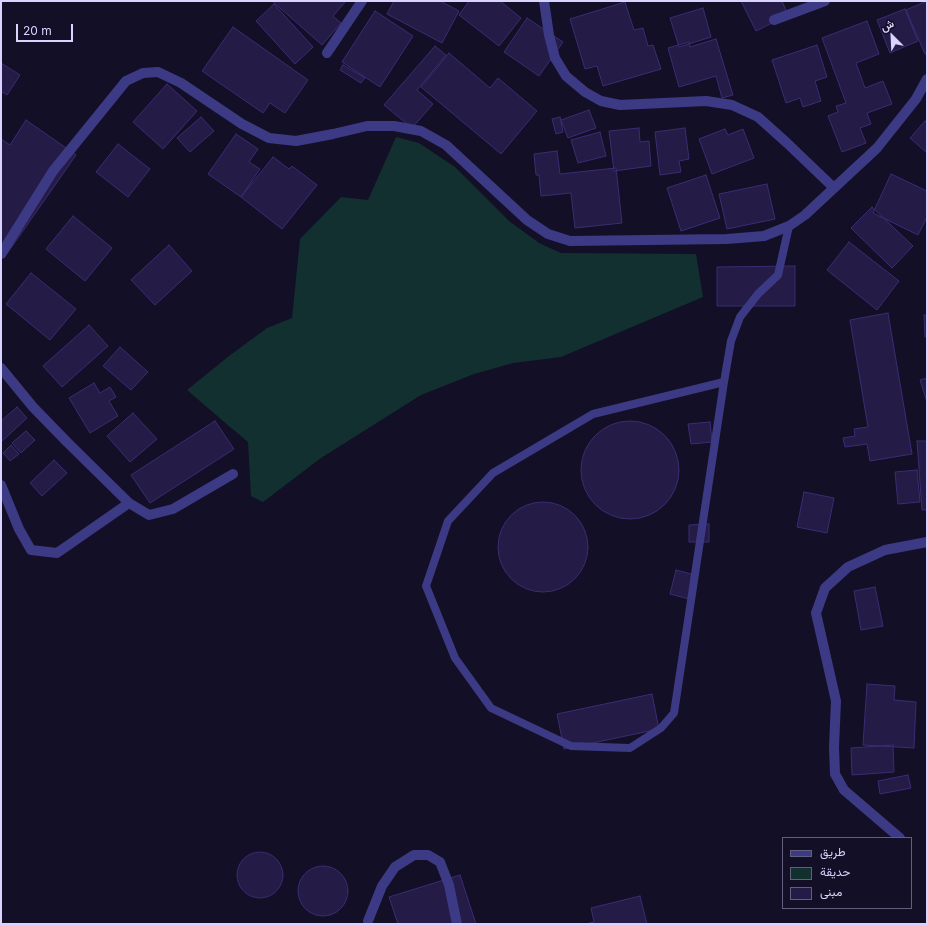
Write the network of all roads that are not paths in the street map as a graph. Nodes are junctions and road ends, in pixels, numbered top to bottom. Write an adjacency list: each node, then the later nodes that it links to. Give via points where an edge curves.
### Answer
1 (362, 1): 5 (street)
2 (544, 1): 7 (street, via 555,58 566,76 585,92 601,101 620,105 706,101 732,105 758,117)
3 (825, 1): 4 (street)
4 (774, 20)
5 (327, 53)
6 (927, 79): 7 (street, via 916,99 877,148)
7 (834, 188): 8 (street)
8 (789, 226): 9 (street, via 764,236 728,239 570,241 548,234 527,220 446,145 421,131 394,126 367,126 296,141 269,138 242,124 181,83 158,72 151,72 126,81 53,172); 11 (lane, via 778,274 740,317 730,341)
9 (1, 254)
10 (1, 368): 14 (street, via 33,407)
11 (724, 382): 11 (lane, via 674,713 661,728 630,748 571,746 492,708 455,658 426,586 448,521 493,473 593,414)
12 (233, 474): 14 (street, via 173,509 149,516)
13 (1, 484): 14 (street, via 19,529 31,550 57,553)
14 (129, 504)
15 (927, 542): 16 (street, via 885,550 848,567 825,588 816,613 836,701 835,774 844,790)
16 (899, 837)
17 (368, 921): 18 (street, via 382,886 395,867 414,855 428,855 440,862 449,885)
18 (458, 924)

